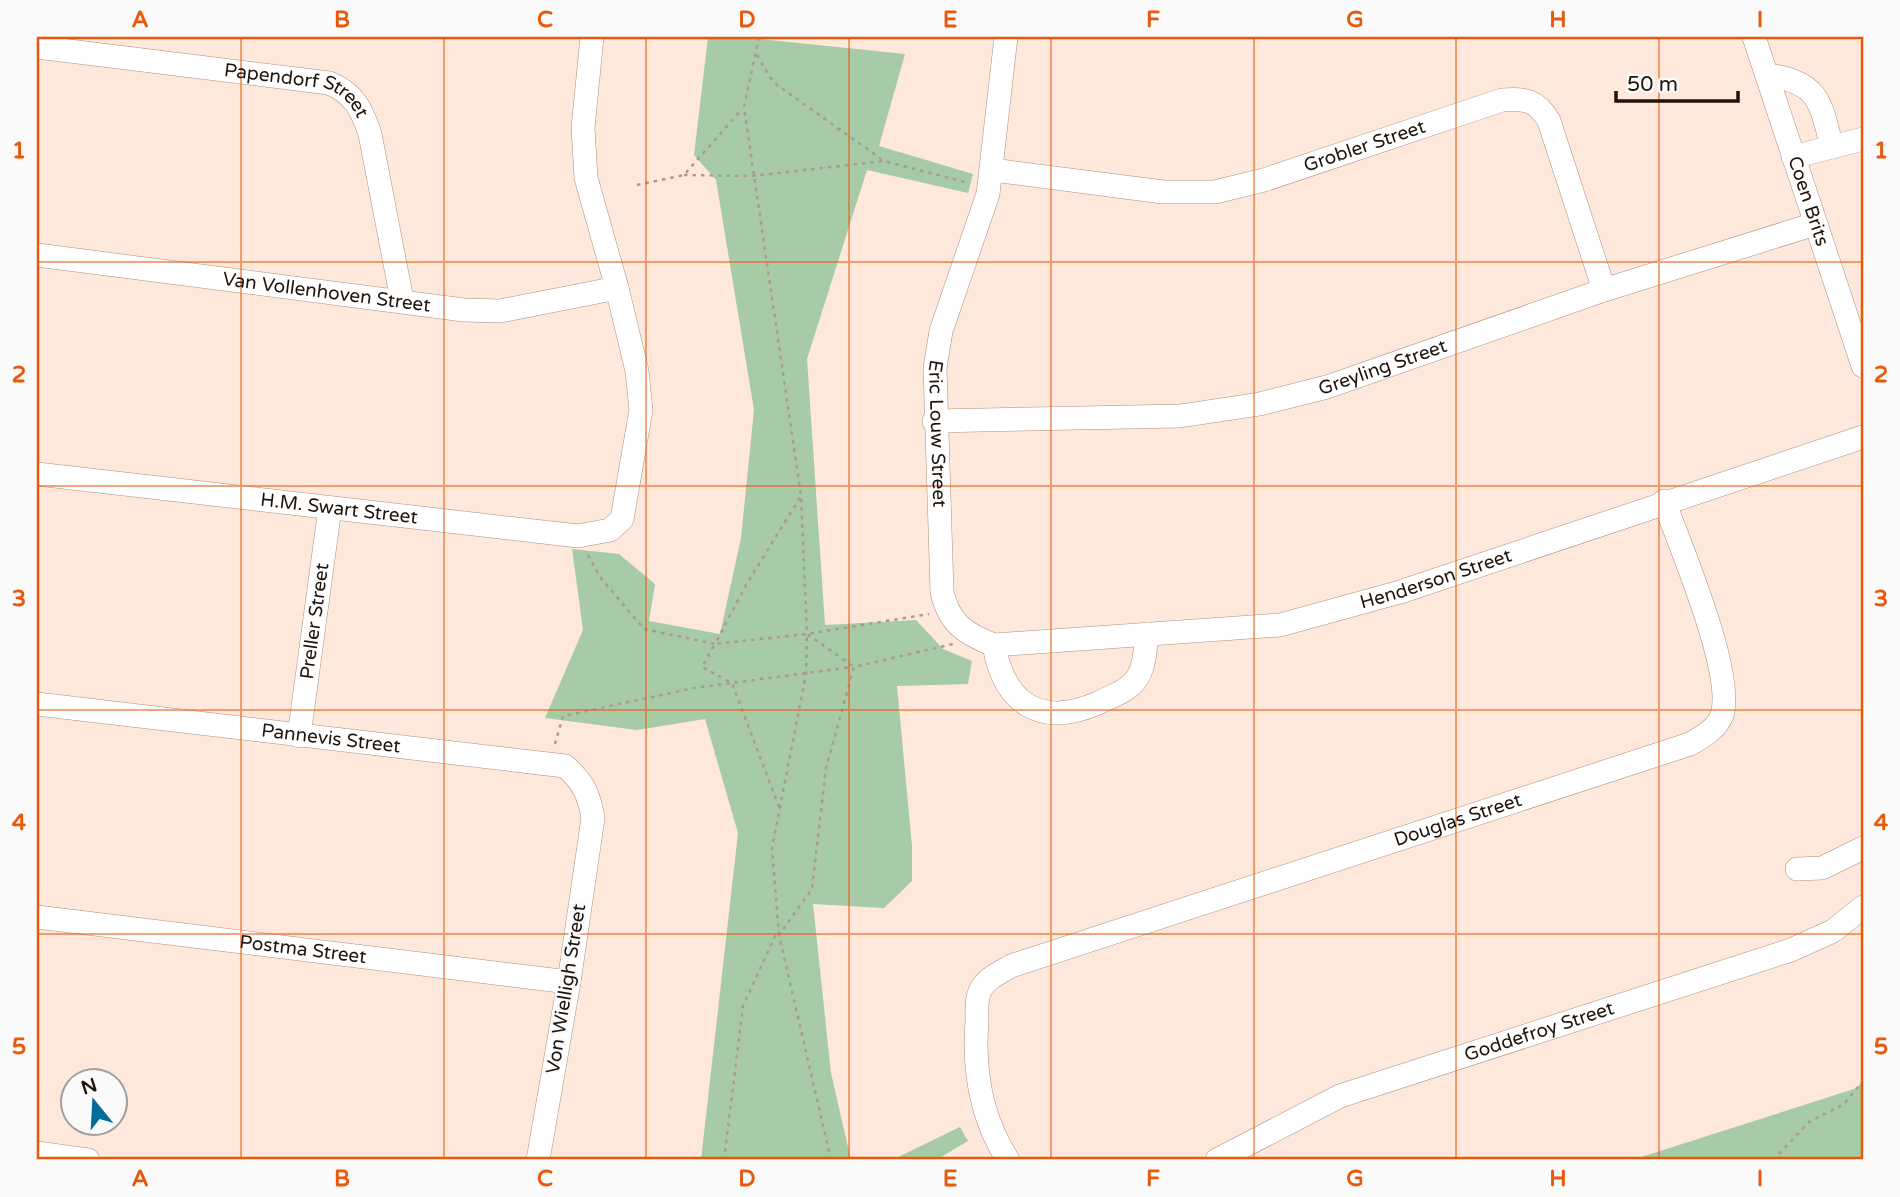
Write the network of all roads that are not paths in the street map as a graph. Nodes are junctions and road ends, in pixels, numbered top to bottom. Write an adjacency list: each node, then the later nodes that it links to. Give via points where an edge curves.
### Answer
1 (592, 37): 12 (street, via 583,128 586,178)
2 (1006, 37): 9 (street, Eric Louw Street)
3 (1755, 37): 5 (street, Coen Brits)
4 (37, 47): 14 (street, Papendorf Street, via 340,87 362,112 370,134)
5 (1767, 75): 7 (street, via 1804,84 1814,94); 8 (street, Coen Brits)
6 (1863, 139): 7 (street)
7 (1832, 147): 8 (street)
8 (1793, 157): 10 (street, Coen Brits)
9 (993, 170): 13 (street, Grobler Street, via 1163,192 1215,192 1264,180 1502,100 1530,100 1542,108 1549,121); 16 (street, Eric Louw Street, via 941,331)
10 (1815, 224): 13 (street, Greyling Street); 15 (street, Coen Brits)
11 (37, 255): 14 (street, Van Vollenhoven Street)
12 (617, 288): 14 (street, Van Vollenhoven Street, via 499,311); 20 (street, H.M. Swart Street, via 641,410 622,519 610,530 578,536)
13 (1604, 290): 16 (street, Greyling Street, via 1327,387 1260,404 1180,416)
14 (402, 300)
15 (1863, 366)
16 (934, 421): 22 (street, Eric Louw Street, via 942,592 947,611 960,629)
17 (1863, 437): 19 (street, Henderson Street)
18 (37, 474): 20 (street, H.M. Swart Street)
19 (1664, 501): 21 (street, Henderson Street, via 1401,592 1280,625); 35 (street, Douglas Street, via 1720,670 1721,716 1710,732 1690,744 1011,966 989,979 979,993 977,1070 991,1135)
20 (330, 508): 24 (street, Preller Street)
21 (1147, 634): 22 (street, Henderson Street); 22 (street, via 1145,656 1135,681 1092,705 1059,713 1041,713 1018,698)
22 (985, 642)
23 (37, 704): 24 (street, Pannevis Street)
24 (299, 736): 25 (street, Pannevis Street, via 565,766 581,780)
25 (593, 818): 30 (street, Von Wielligh Street)
26 (1863, 848): 27 (street, via 1822,867)
27 (1797, 869)
28 (1863, 907): 36 (street, Goddefroy Street, via 1833,931 1791,950 1340,1097)
29 (37, 917): 30 (street, Postma Street)
30 (569, 982): 34 (street, Von Wielligh Street)
31 (37, 1153): 32 (street)
32 (82, 1160): 33 (street)
33 (88, 1160)
34 (538, 1160)
35 (1008, 1160)
36 (1217, 1160)

